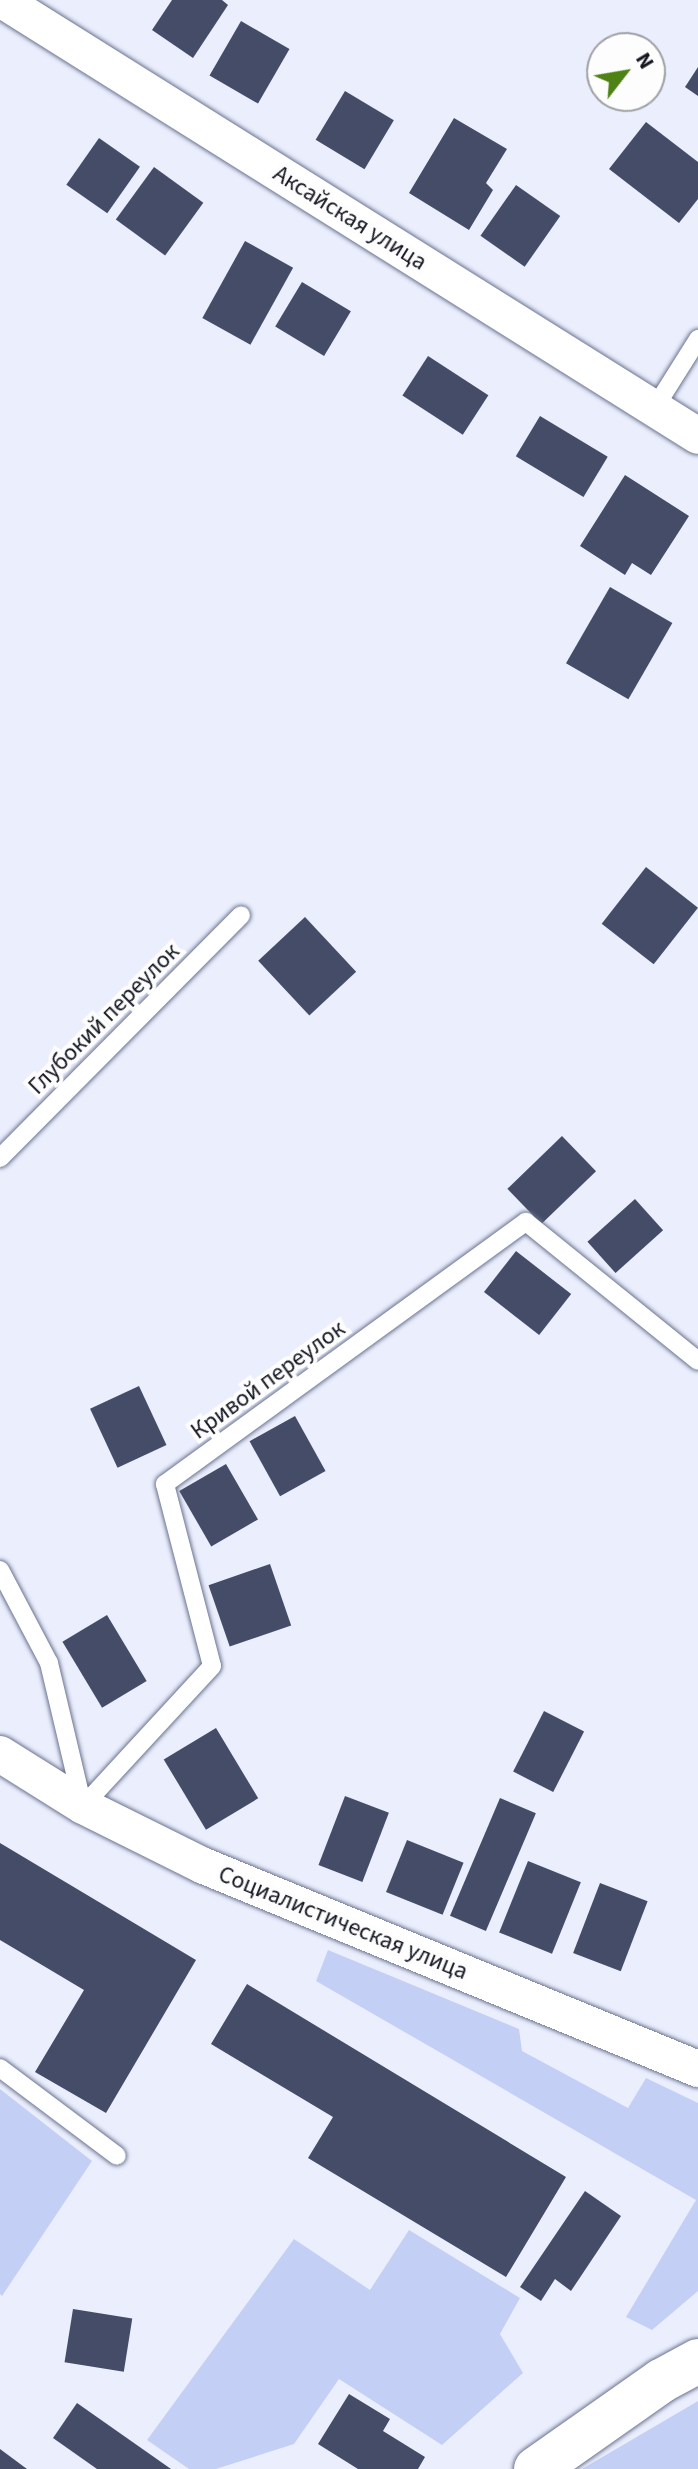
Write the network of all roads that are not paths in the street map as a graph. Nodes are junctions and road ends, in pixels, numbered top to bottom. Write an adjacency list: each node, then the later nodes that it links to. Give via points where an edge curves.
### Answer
1 (2, 0): 3 (street, Аксайская улица)
2 (698, 339): 3 (lane)
3 (654, 409): 4 (street, Аксайская улица)
4 (698, 436)
5 (241, 915): 6 (lane, Глубокий переулок)
6 (0, 1158)
7 (698, 1361): 10 (lane, Кривой переулок, via 526,1222 165,1484 212,1666)
8 (0, 1570): 10 (lane, via 49,1663)
9 (1, 1756): 10 (street, Социалистическая улица)
10 (83, 1806): 12 (street, Социалистическая улица, via 204,1866)
11 (0, 2068): 13 (lane)
12 (698, 2069)
13 (117, 2156)
14 (698, 2361): 15 (street)
15 (536, 2469)

